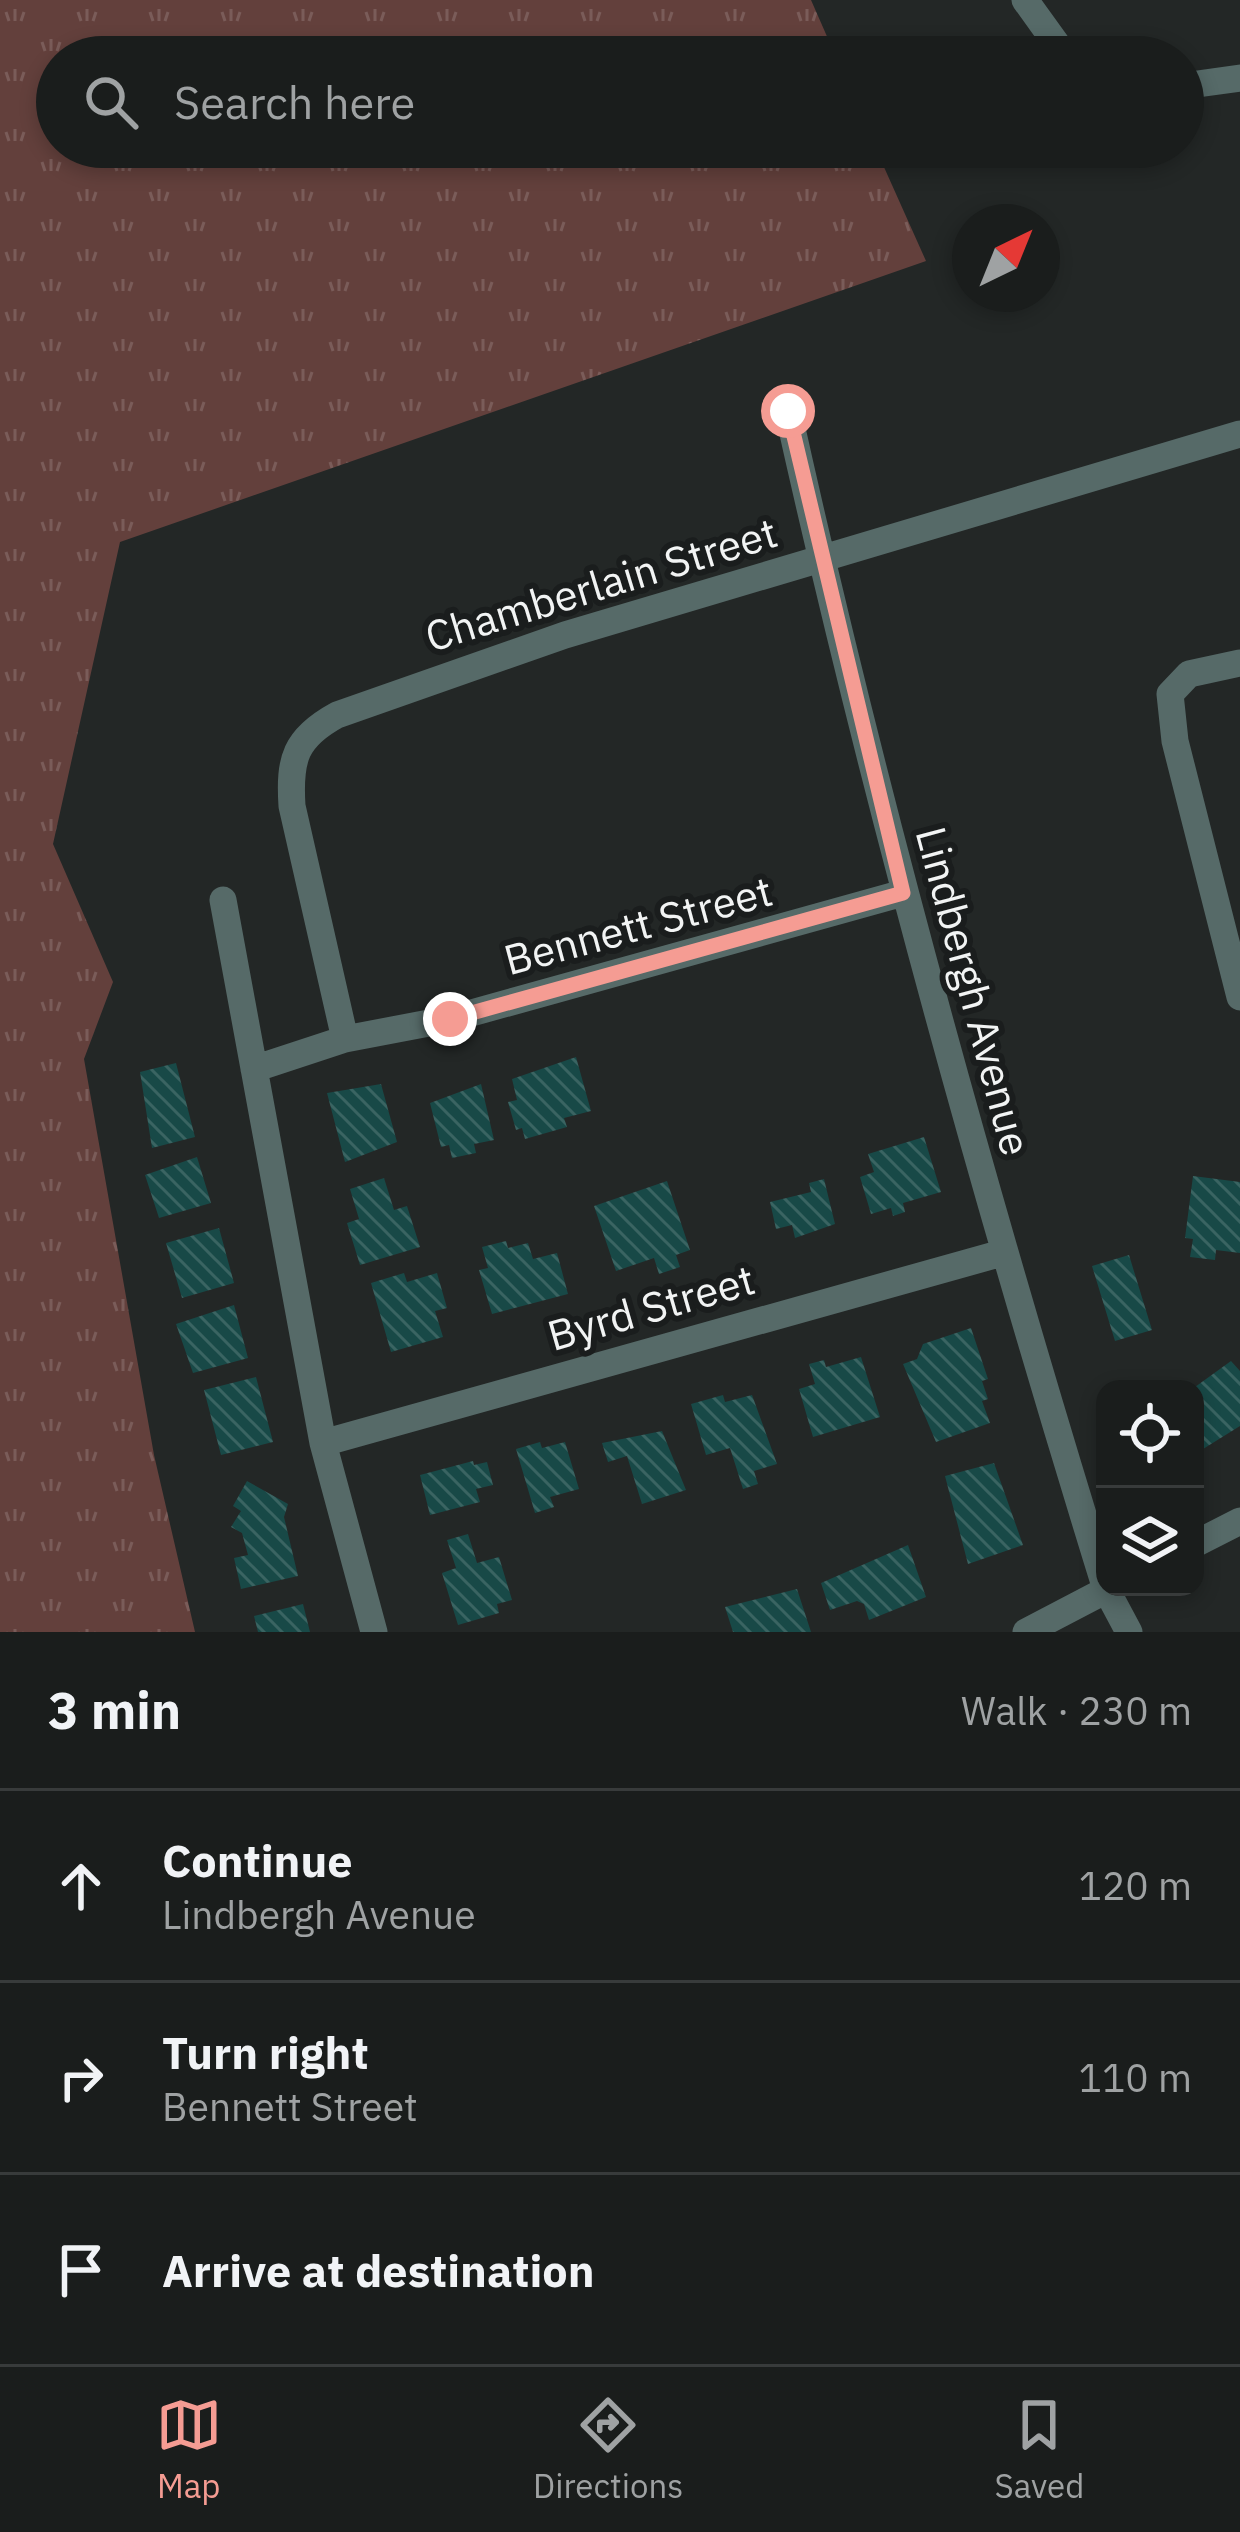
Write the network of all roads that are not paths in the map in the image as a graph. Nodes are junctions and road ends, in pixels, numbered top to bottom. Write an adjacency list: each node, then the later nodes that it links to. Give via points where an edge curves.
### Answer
1 (1025, 0): 2 (street)
2 (1051, 36)
3 (1240, 78): 4 (street)
4 (1204, 83)
5 (788, 411): 7 (street, Lindbergh Avenue)
6 (1240, 434): 7 (street, Chamberlain Street)
7 (821, 560): 9 (street, Lindbergh Avenue); 13 (street, Chamberlain Street, via 565,634 337,715 298,744 292,806)
8 (1240, 663): 11 (street, via 1189,674 1170,694 1175,741)
9 (903, 893): 13 (street, Bennett Street, via 473,1013); 15 (street, Lindbergh Avenue)
10 (223, 900): 14 (street)
11 (1235, 955): 12 (street)
12 (1240, 997)
13 (345, 1039): 14 (street, Bennett Street)
14 (254, 1069): 16 (street)
15 (1002, 1253): 16 (street, Byrd Street); 19 (street, Lindbergh Avenue)
16 (323, 1443): 22 (street)
17 (1240, 1521): 18 (street)
18 (1204, 1539)
19 (1096, 1553)
20 (1096, 1594): 23 (street)
21 (1111, 1596): 24 (street, Lindbergh Avenue)
22 (374, 1632)
23 (1026, 1632)
24 (1129, 1632)

